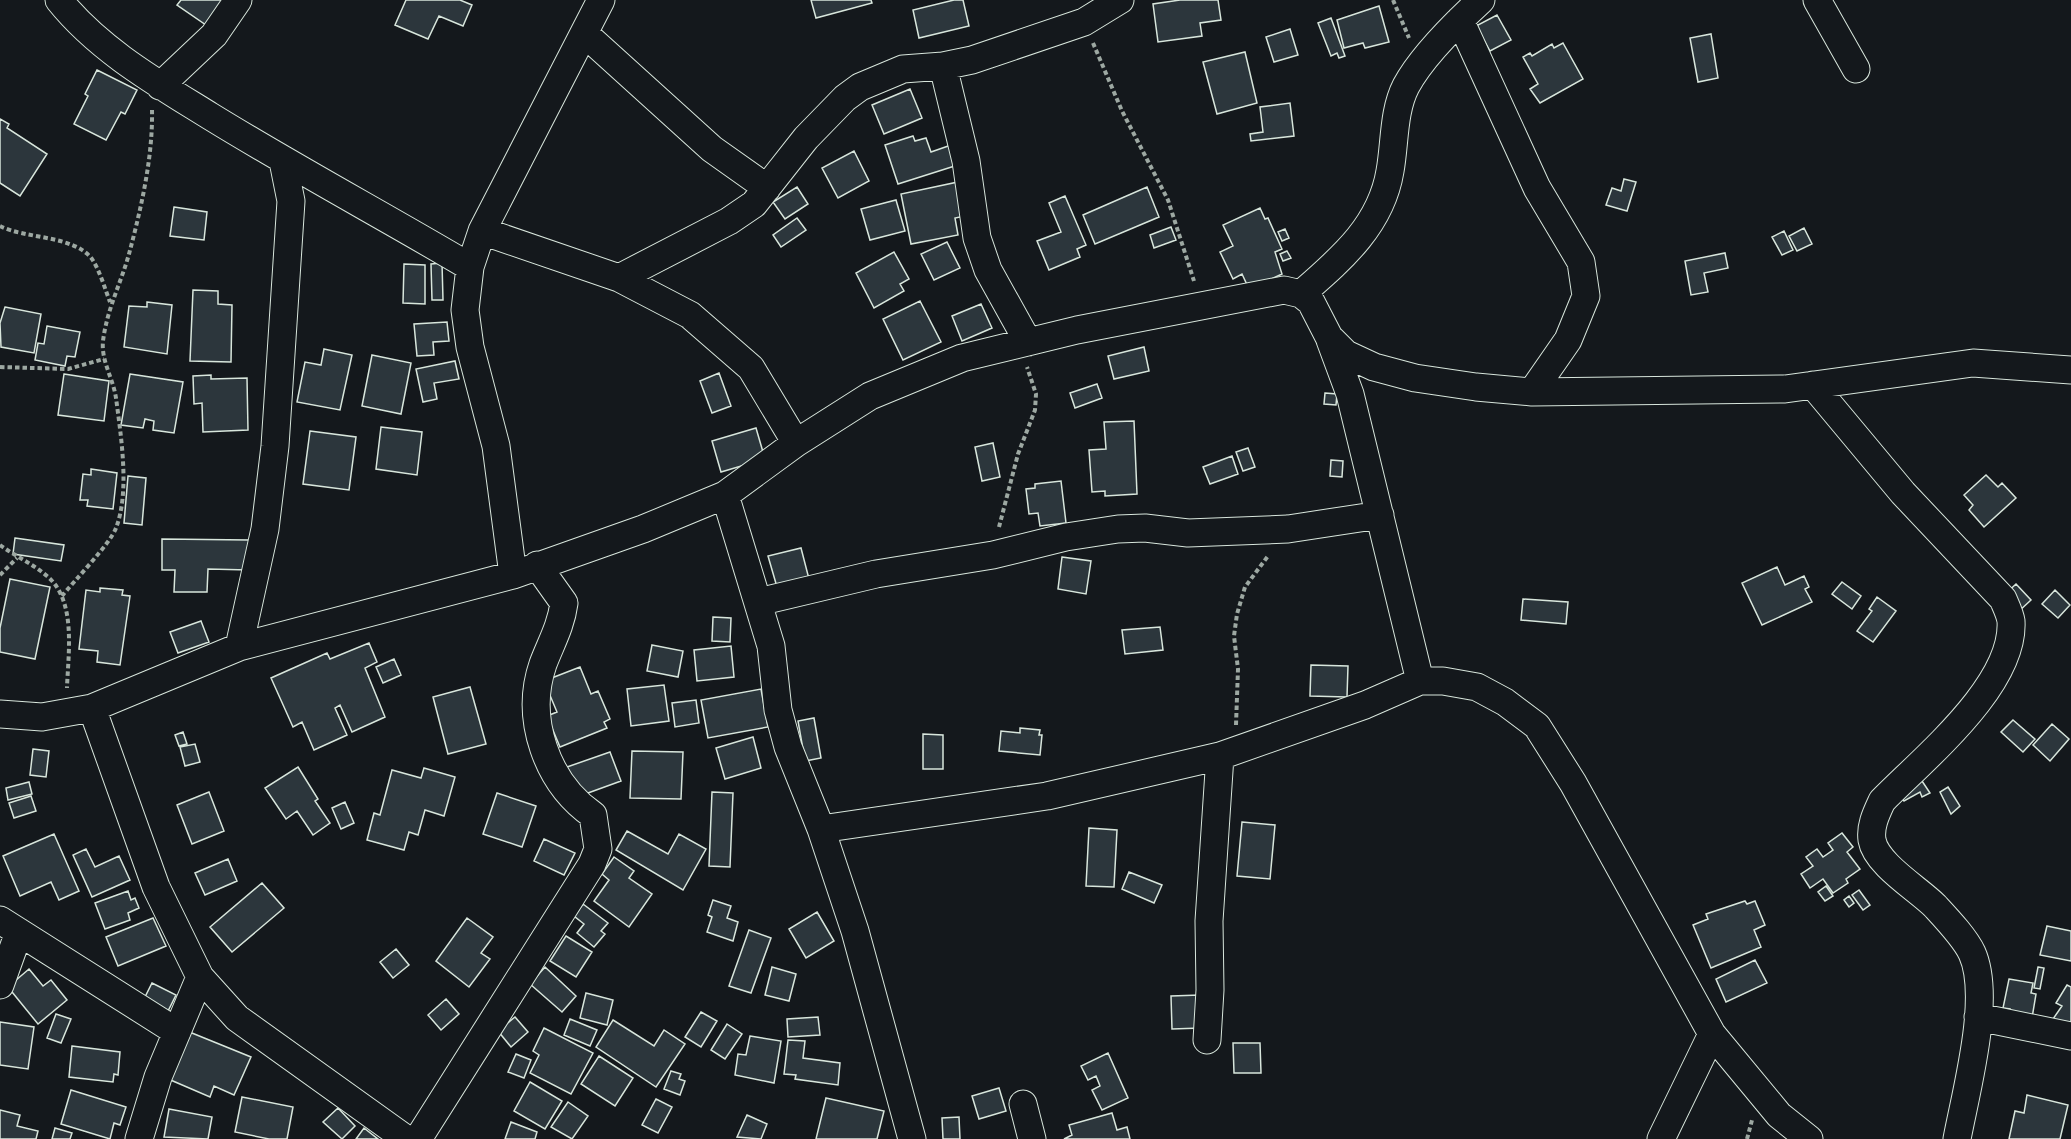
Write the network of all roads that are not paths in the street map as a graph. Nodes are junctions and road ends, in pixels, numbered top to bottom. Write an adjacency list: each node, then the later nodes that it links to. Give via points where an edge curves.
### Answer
1 (59, 0): 11 (street, via 113,52)
2 (238, 0): 11 (street, via 214,35)
3 (601, 0): 8 (street)
4 (1120, 0): 9 (street, via 1084,22)
5 (1481, 0): 7 (street)
6 (1817, 0): 10 (street)
7 (1460, 20): 17 (street, via 1406,87 1397,119 1390,174 1375,214 1351,250); 22 (street, via 1537,189 1581,262 1586,296 1568,340)
8 (585, 34): 13 (street, via 712,149); 14 (street)
9 (943, 66): 13 (street, via 903,69 860,87 806,138); 19 (street, via 966,162 977,238 988,270)
10 (1856, 69)
11 (156, 83): 12 (street)
12 (283, 161): 15 (street); 28 (street, via 291,201 275,446 266,529)
13 (766, 188): 16 (street, via 754,204 729,221)
14 (482, 231): 15 (street); 16 (street)
15 (470, 267): 26 (street, via 465,310 468,338)
16 (619, 278): 23 (street, via 690,315 751,368)
17 (1301, 294): 18 (street, via 1311,302); 19 (street, via 1284,290)
18 (1329, 336): 22 (street, via 1346,354 1374,367 1415,378); 25 (street, via 1350,394)
19 (1024, 343): 23 (street, via 962,358 870,396)
20 (2071, 370): 21 (street, via 1973,363)
21 (1814, 385): 22 (street); 37 (street, via 1903,494 2003,599 2011,620 2003,665 1990,688 1882,801 1872,823 1872,842 1887,865 1935,907 1971,952 1980,978)
22 (1532, 392)
23 (796, 443): 24 (street)
24 (725, 495): 26 (street, via 643,529); 27 (street)
25 (1380, 515): 27 (street, via 1288,530 1188,532 1145,528 1066,537 993,555 876,574); 29 (street)
26 (525, 570): 28 (street); 45 (street, via 564,603 543,666 536,701 537,726 546,754 566,791 593,815 598,849)
27 (758, 602): 33 (street, via 771,646 785,738)
28 (239, 647): 30 (street)
29 (1420, 681): 32 (street, via 1365,705); 39 (street, via 1477,687 1537,726 1573,783)
30 (79, 710): 31 (street, via 42,717); 35 (street)
31 (0, 714)
32 (1227, 753): 33 (street, via 1047,796); 41 (street, via 1209,921)
33 (821, 830): 46 (street, via 855,932)
34 (9, 926): 36 (street); 38 (street)
35 (200, 977): 38 (street); 44 (street, via 237,1018)
36 (0, 985)
37 (1978, 1017): 40 (street); 50 (street)
38 (177, 1032): 43 (street, via 158,1077)
39 (1712, 1034): 48 (street); 49 (street, via 1779,1115)
40 (2071, 1036)
41 (1206, 1040)
42 (1023, 1104): 47 (street)
43 (140, 1139)
44 (406, 1139)
45 (418, 1139)
46 (912, 1139)
47 (1032, 1139)
48 (1661, 1139)
49 (1809, 1139)
50 (1958, 1139)

